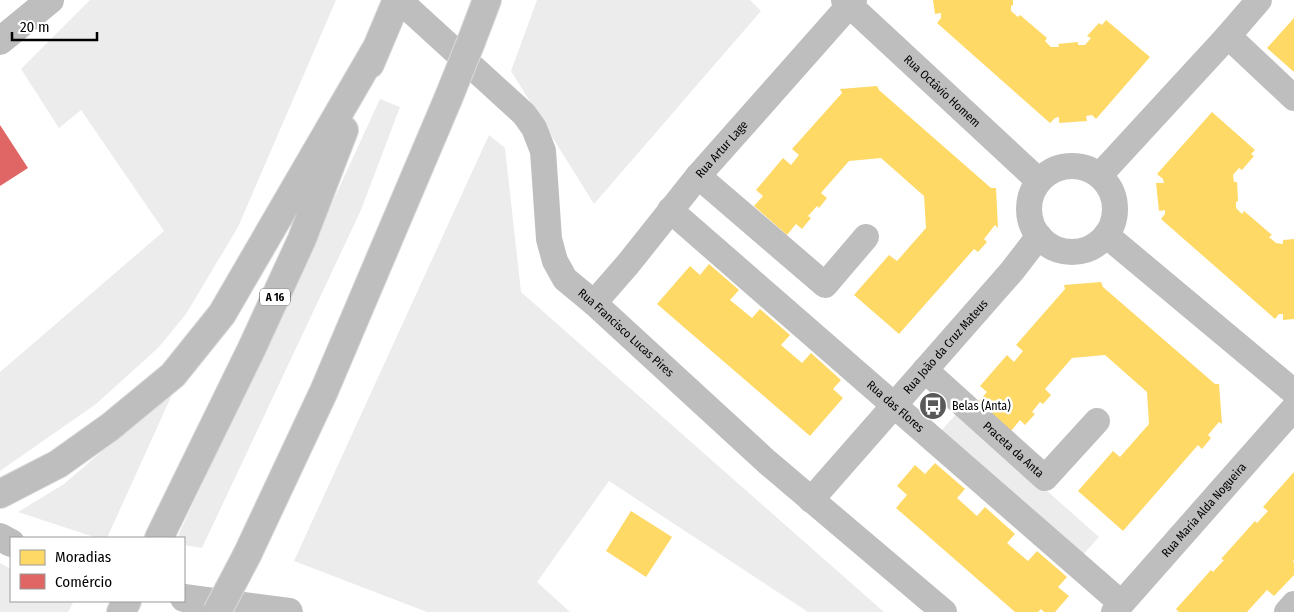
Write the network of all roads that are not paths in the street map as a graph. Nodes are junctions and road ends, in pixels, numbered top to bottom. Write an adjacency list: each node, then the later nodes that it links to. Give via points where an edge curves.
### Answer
1 (50, 0): 7 (main road)
2 (398, 0): 8 (main road, A 16); 17 (street, Rua Francisco Lucas Pires, via 524,114 534,128 542,151 549,239 556,261 565,279)
3 (487, 0): 29 (main road, bridge, via 324,391 247,556)
4 (1259, 0): 6 (street)
5 (849, 2): 11 (street, Rua Artur Lage); 12 (street, Rua Octávio Homem)
6 (1228, 36): 9 (street); 10 (street)
7 (0, 41)
8 (379, 42): 23 (main road, via 222,314 173,375 110,427 58,464); 25 (main road, A 16, via 302,239)
9 (1294, 98)
10 (1100, 175): 12 (street, via 1087,167 1067,166 1052,170); 14 (street, via 1116,202 1114,222)
11 (698, 176): 13 (street, Rua Artur Lage); 15 (street, via 825,285)
12 (1039, 180): 16 (street, via 1029,207 1031,222)
13 (670, 210): 17 (street, Rua Artur Lage); 20 (street, Rua das Flores)
14 (1106, 235): 16 (street, via 1099,244 1086,251 1071,253 1050,246); 19 (street)
15 (866, 236)
16 (1038, 236): 18 (street, Rua João da Cruz Mateus, via 1012,271)
17 (594, 303): 24 (street, Rua Francisco Lucas Pires)
18 (925, 370): 20 (street, Rua João da Cruz Mateus); 22 (street, Praceta da Anta, via 1045,478)
19 (1294, 392)
20 (895, 406): 24 (street, Rua João da Cruz Mateus); 28 (street, Rua das Flores)
21 (1294, 408): 28 (street, Rua Maria Alda Nogueira)
22 (1097, 421)
23 (0, 494)
24 (811, 500): 31 (street, Rua Francisco Lucas Pires)
25 (159, 537)
26 (185, 598): 30 (main road)
27 (1294, 604): 32 (street)
28 (1117, 608)
29 (217, 612)
30 (289, 612)
31 (944, 612)
32 (1287, 612)

